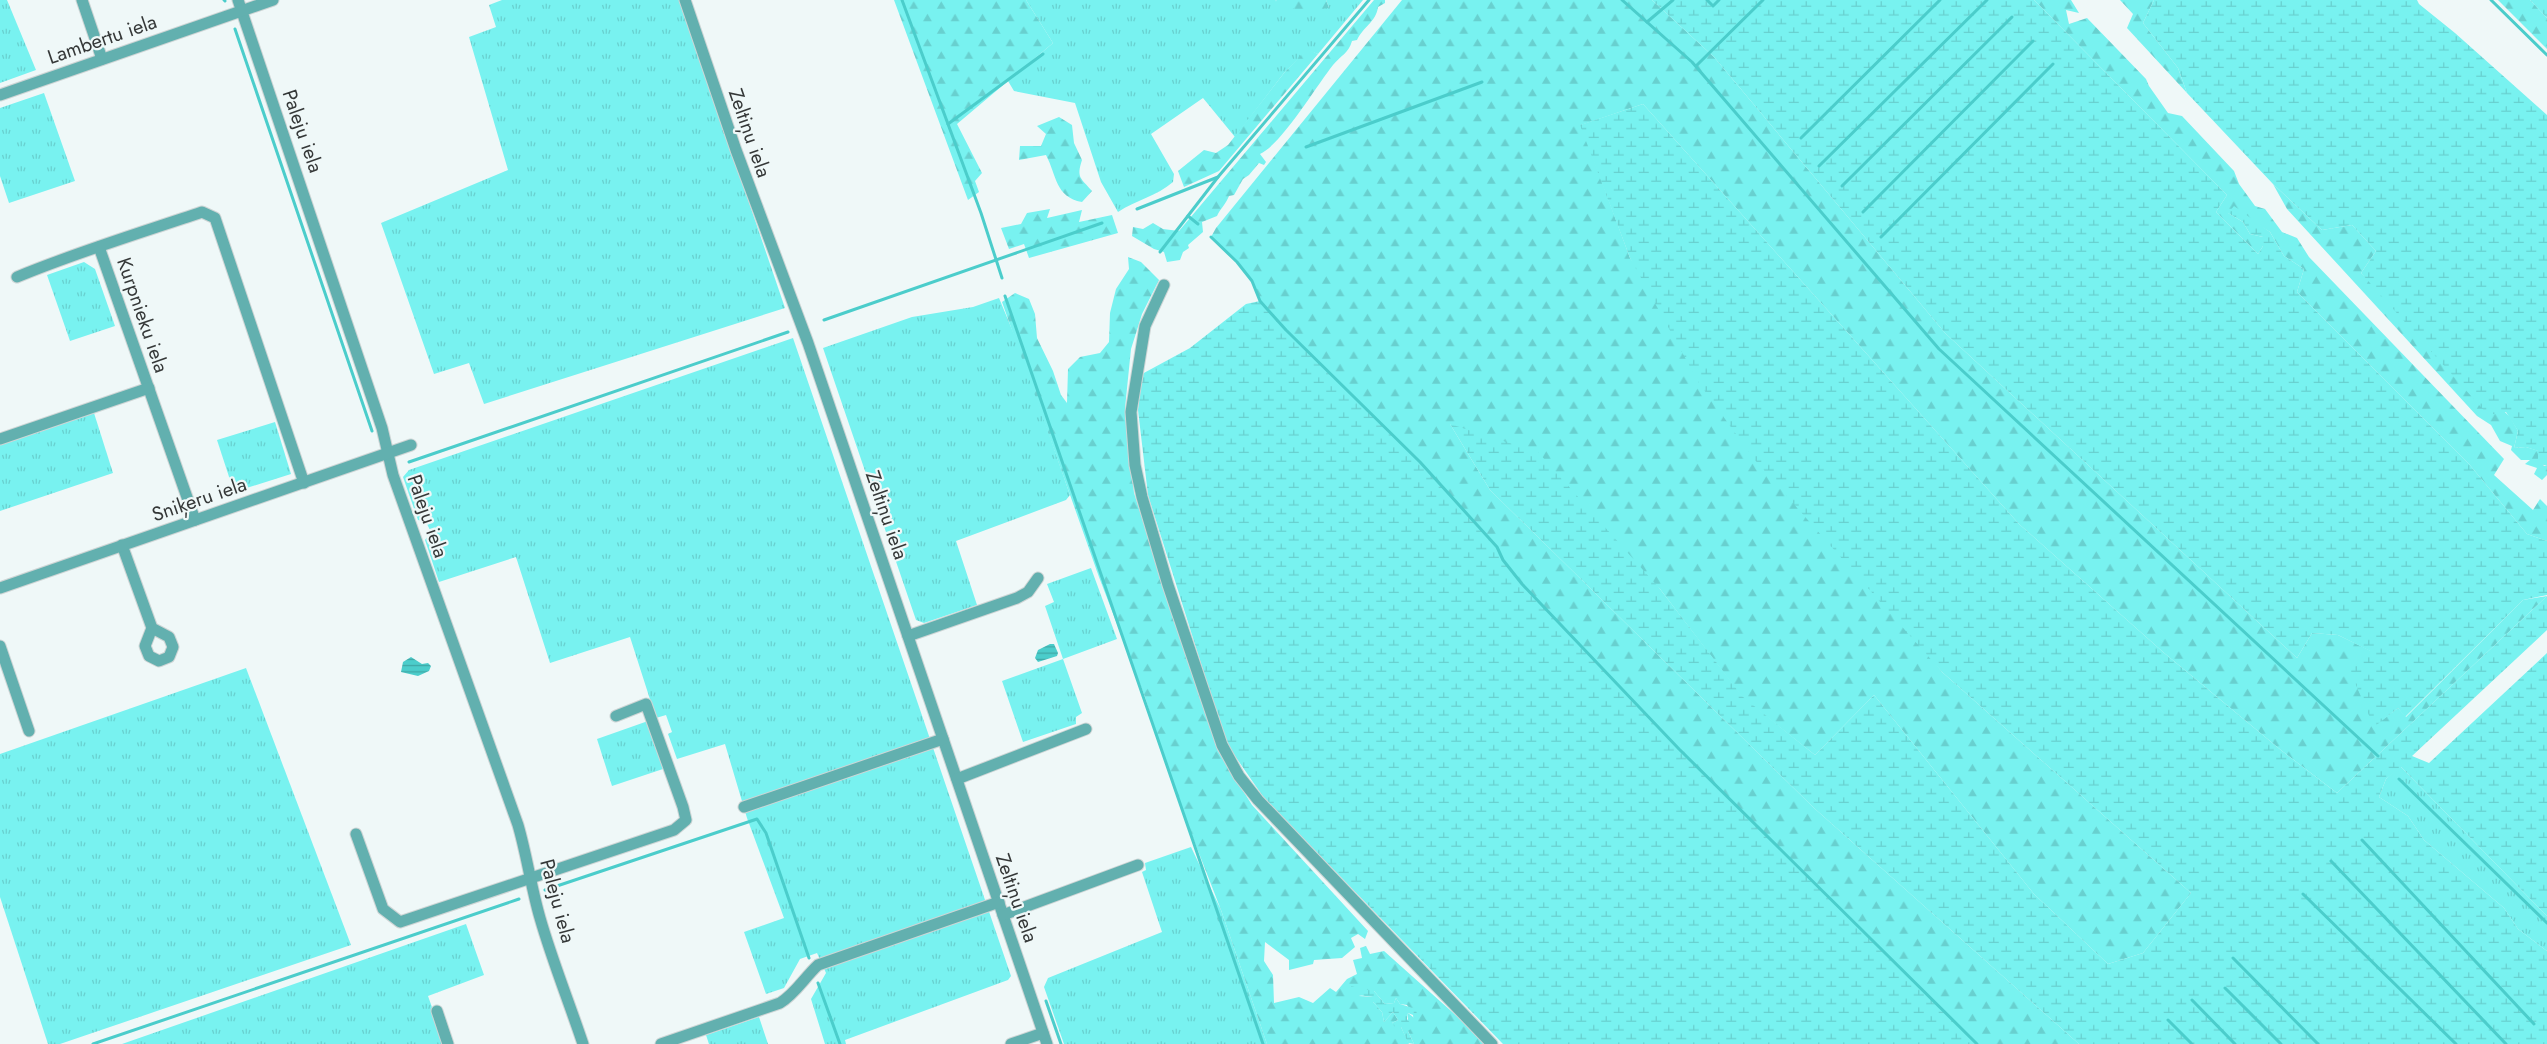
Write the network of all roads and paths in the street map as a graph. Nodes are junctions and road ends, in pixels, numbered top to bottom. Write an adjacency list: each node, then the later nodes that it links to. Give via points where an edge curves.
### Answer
1 (82, 0): 5 (street)
2 (273, 0): 4 (street, Lambertu iela)
3 (685, 0): 20 (street, Zeltiņu iela, via 736,150 808,343)
4 (240, 5): 5 (street, Lambertu iela); 13 (street, Paleju iela)
5 (102, 59): 6 (street, Lambertu iela)
6 (0, 95)
7 (100, 247): 8 (street, via 76,253); 10 (street, Kurpnieku iela); 14 (street, Kurpnieku iela, via 202,212 215,218)
8 (17, 277)
9 (1164, 285): 39 (street, via 1145,326 1134,392 1131,412 1136,465 1168,585 1222,745 1239,776 1258,800)
10 (149, 388): 11 (street); 15 (street, Kurpnieku iela)
11 (0, 439)
12 (411, 445): 13 (street, Sniķeru iela)
13 (388, 453): 14 (street, Sniķeru iela); 30 (street, Paleju iela, via 393,475 518,825)
14 (304, 483): 15 (street, Sniķeru iela)
15 (195, 520): 16 (street, Sniķeru iela)
16 (122, 545): 18 (street, Sniķeru iela); 19 (street)
17 (1038, 578): 20 (street, via 1028,592 1017,598)
18 (0, 588)
19 (152, 628)
20 (908, 636): 25 (street, Zeltiņu iela)
21 (0, 646): 24 (street)
22 (616, 716): 30 (street, via 646,704 686,820 674,830)
23 (1086, 729): 26 (street)
24 (29, 731)
25 (943, 739): 26 (street, Zeltiņu iela); 27 (street)
26 (957, 779): 31 (street, Zeltiņu iela)
27 (744, 807)
28 (356, 834): 30 (street, via 383,908 400,922)
29 (1138, 865): 32 (street)
30 (531, 878): 36 (street, Paleju iela, via 541,920)
31 (999, 902): 32 (street, Zeltiņu iela); 37 (street, via 818,965 780,1003)
32 (1003, 915): 34 (street, Zeltiņu iela)
33 (437, 1011): 35 (street)
34 (1045, 1038): 38 (street)
35 (448, 1044)
36 (583, 1044)
37 (661, 1044)
38 (1011, 1044)
39 (1492, 1044)

